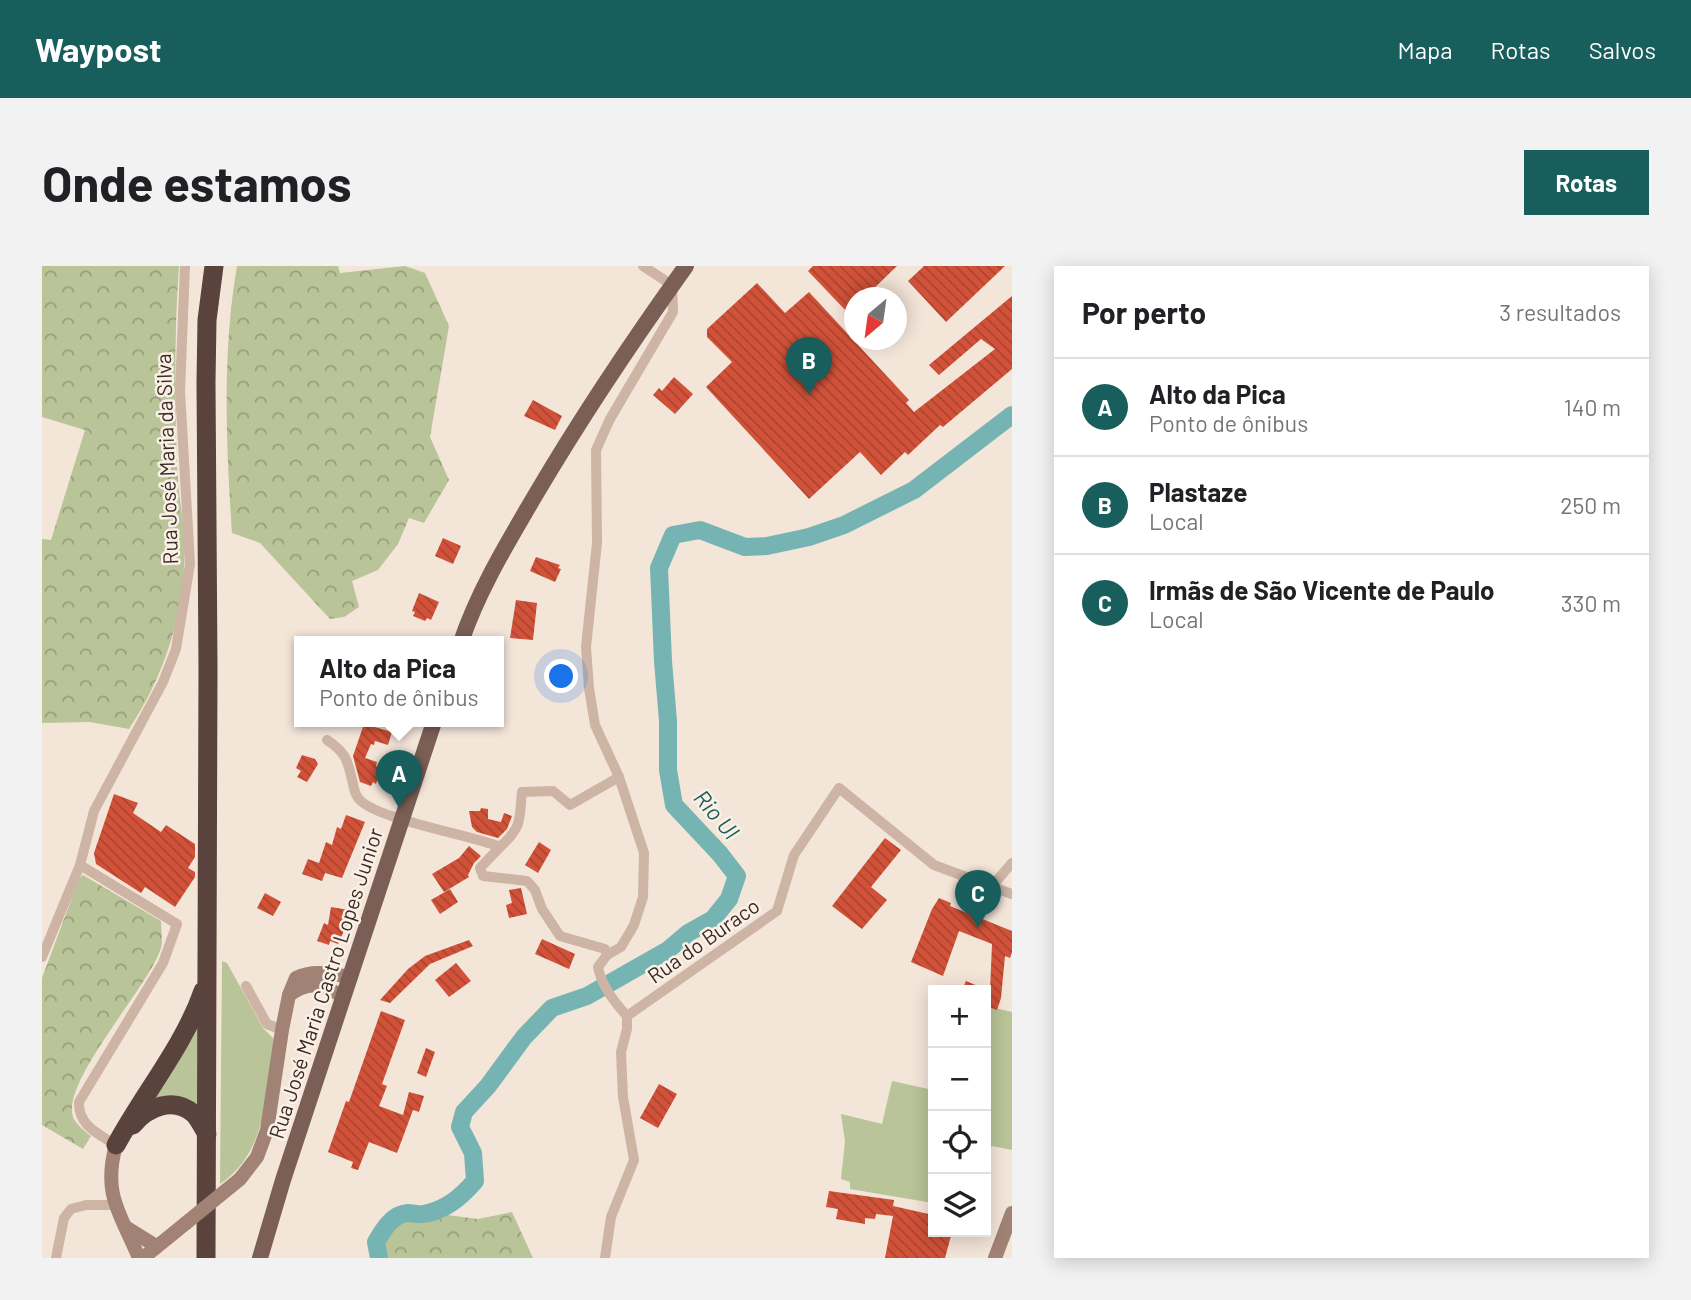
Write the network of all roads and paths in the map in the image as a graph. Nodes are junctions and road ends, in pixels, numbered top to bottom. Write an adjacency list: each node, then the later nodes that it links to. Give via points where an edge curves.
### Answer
1 (185, 266): 14 (street, Rua José Maria da Silva, via 180,391 190,564 176,649 94,811)
2 (214, 266): 20 (highway, via 205,382)
3 (222, 266): 36 (highway, via 213,399)
4 (643, 266): 6 (street)
5 (685, 266): 6 (main road)
6 (672, 285): 7 (main road, via 574,430 482,589); 10 (street, via 673,312 596,450 597,543 586,647 595,725)
7 (463, 636)
8 (432, 727): 11 (main road, Rua José Maria Castro Lopes Junior)
9 (327, 740): 11 (street, via 347,758 361,801)
10 (619, 777): 12 (street, via 570,806 553,791 522,792 521,821); 17 (street, via 644,853 643,897 621,947)
11 (401, 819): 12 (street); 19 (main road, Rua José Maria Castro Lopes Junior)
12 (500, 847): 17 (street, via 480,868 483,876 527,881 559,936 605,949)
13 (1012, 863): 15 (street)
14 (80, 864): 18 (street, Rua José Maria da Silva); 27 (street, via 177,924 163,964 79,1102 82,1120)
15 (992, 886): 16 (street); 24 (street, Rua do Buraco, via 934,865 839,788 794,855 778,911)
16 (1012, 894)
17 (607, 956): 24 (street, via 598,967 599,975)
18 (42, 957)
19 (351, 977): 22 (street, via 306,973 296,978); 23 (main road, Rua José Maria Castro Lopes Junior)
20 (207, 980): 26 (highway); 27 (highway, via 188,1025)
21 (247, 986): 25 (street, via 267,1024)
22 (289, 995): 23 (street, via 313,984); 25 (street)
23 (344, 996): 37 (main road, Rua José Maria Castro Lopes Junior)
24 (627, 1016): 38 (street, via 621,1052 623,1097 634,1160 611,1217)
25 (282, 1030): 32 (street, bridge, via 268,1130 257,1157 240,1179)
26 (207, 1134): 27 (highway, via 195,1115 183,1107 163,1105 138,1119); 35 (highway)
27 (117, 1145): 28 (street, via 110,1173)
28 (114, 1205): 30 (street); 33 (street, via 71,1209 64,1218)
29 (1012, 1213): 31 (street)
30 (127, 1228): 32 (street); 34 (street)
31 (1008, 1229): 39 (street)
32 (156, 1246): 34 (street)
33 (56, 1258)
34 (141, 1258)
35 (206, 1258)
36 (213, 1258)
37 (260, 1258)
38 (605, 1258)
39 (995, 1258)

